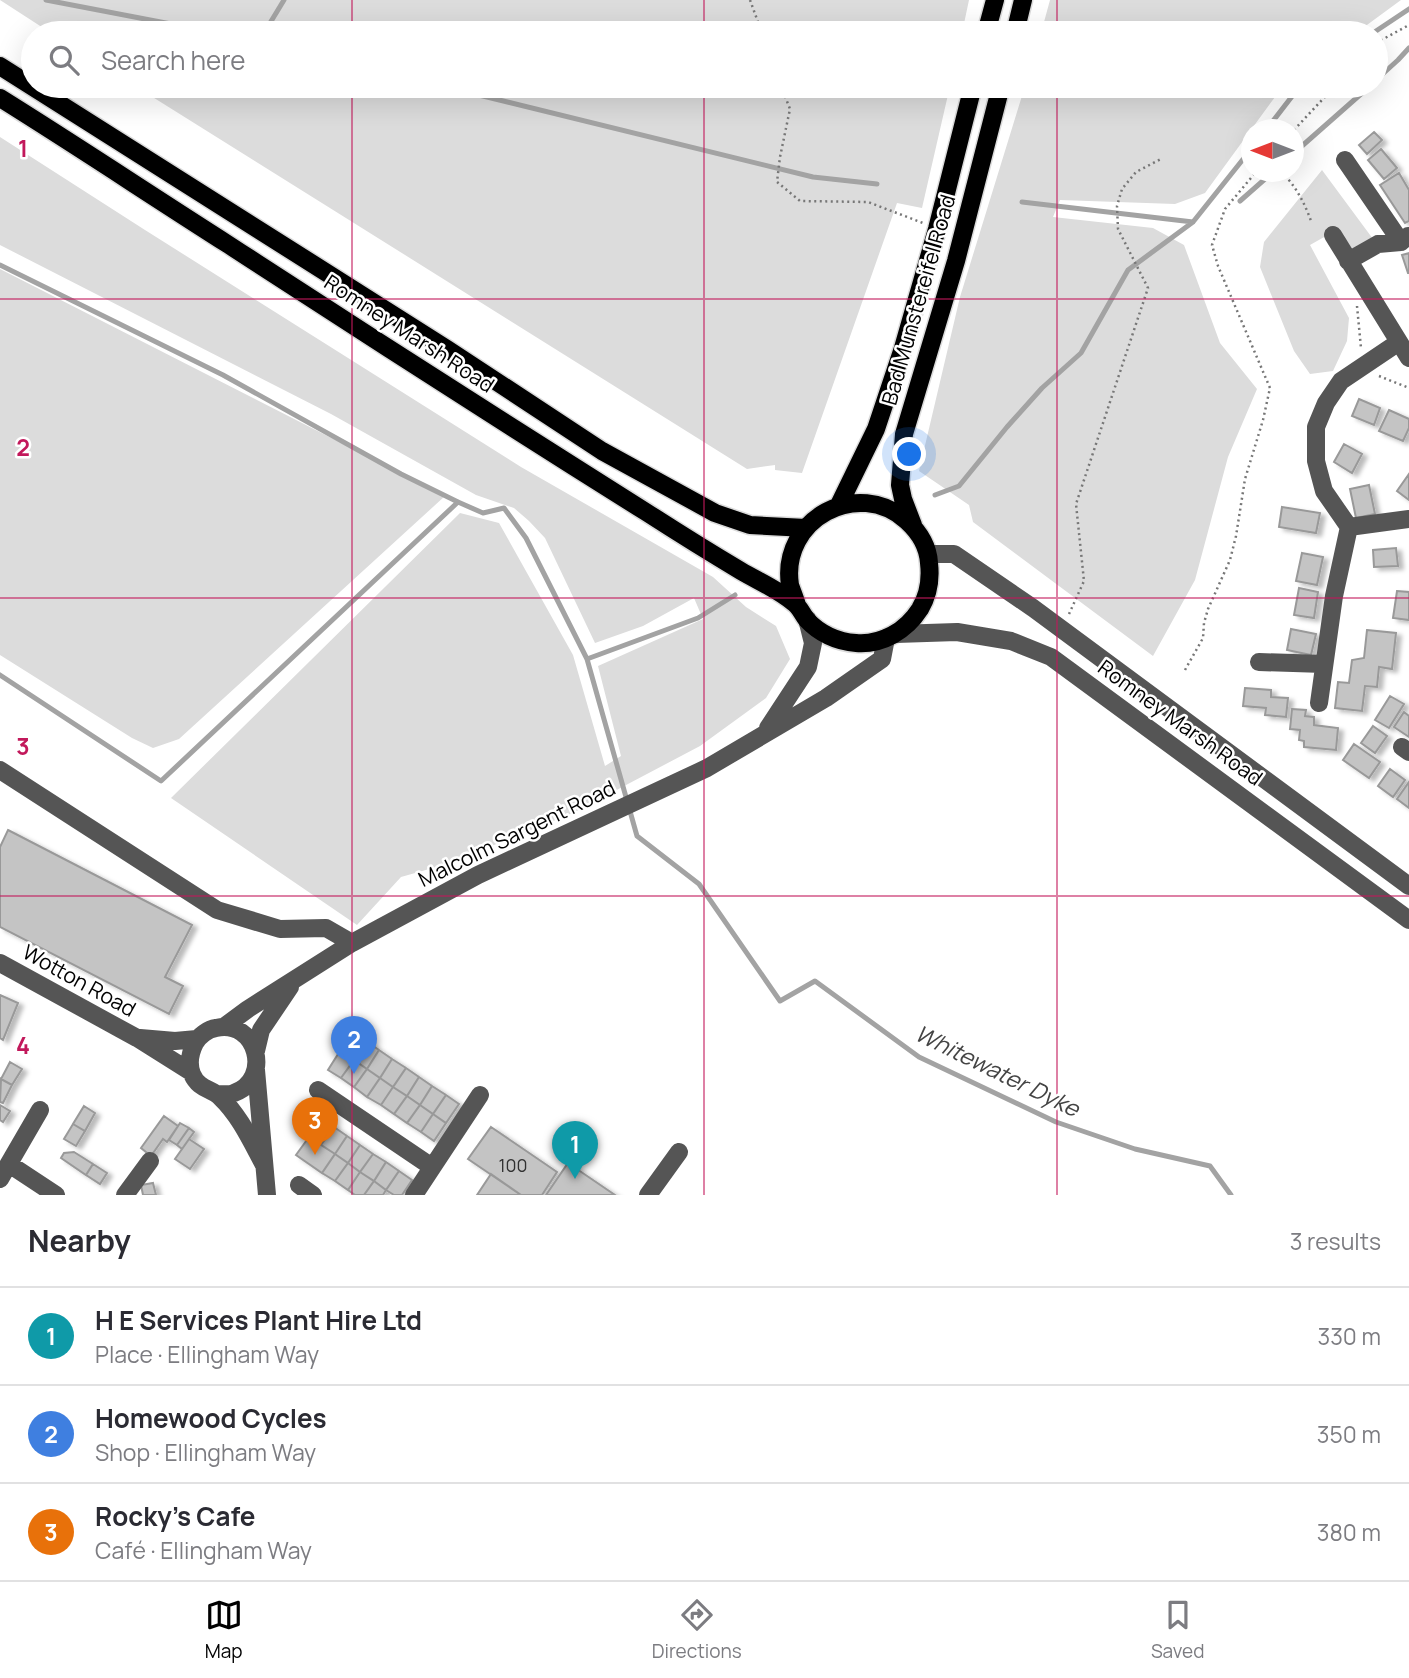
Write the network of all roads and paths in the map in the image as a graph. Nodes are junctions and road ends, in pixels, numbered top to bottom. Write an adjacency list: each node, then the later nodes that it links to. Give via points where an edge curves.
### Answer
1 (750, 0): 4 (path)
2 (995, 0): 5 (main road)
3 (1023, 0): 6 (main road)
4 (758, 21)
5 (989, 21)
6 (1018, 21)
7 (1409, 25): 8 (path)
8 (1388, 36)
9 (0, 66): 10 (main road, Romney Marsh Road)
10 (21, 79)
11 (0, 98): 38 (main road, Romney Marsh Road)
12 (51, 98): 36 (main road, Romney Marsh Road, via 602,452 716,513 750,525)
13 (786, 98): 23 (path, via 790,109 777,182 800,201 868,202)
14 (970, 98): 23 (main road, Bad Munstereifel Road)
15 (998, 98): 34 (main road, Bad Munstereifel Road, via 956,261 904,434 900,485)
16 (1324, 98): 17 (path)
17 (1304, 119)
18 (1161, 159): 39 (path, via 1136,173 1122,189 1116,206 1118,229 1149,288 1076,504 1084,581)
19 (1345, 160): 25 (street)
20 (1248, 182): 43 (path, via 1225,209 1212,245 1270,388 1245,479 1230,560 1208,609 1203,638)
21 (1290, 182): 22 (path)
22 (1311, 221)
23 (937, 229): 32 (main road, Bad Munstereifel Road, via 876,429)
24 (1333, 235): 26 (street)
25 (1405, 239): 26 (street, via 1378,244)
26 (1348, 261): 28 (street)
27 (1356, 303): 30 (path)
28 (1399, 342): 29 (street); 30 (street)
29 (1409, 358)
30 (1366, 364): 31 (path, via 1375,374); 35 (street, via 1341,381 1316,427 1324,491)
31 (1409, 388)
32 (839, 505): 34 (main road, via 880,505); 36 (main road)
33 (1409, 519): 35 (street)
34 (914, 527): 37 (main road)
35 (1349, 527): 42 (street)
36 (806, 528): 38 (main road, via 790,565 790,585)
37 (929, 554): 39 (street, Romney Marsh Road, via 954,554); 40 (main road, via 926,600 914,619)
38 (802, 612): 40 (main road, via 821,632 839,641 858,644); 45 (street, Malcolm Sargent Road, via 813,643 808,667)
39 (1062, 629): 47 (street, Romney Marsh Road)
40 (891, 636): 45 (street, Malcolm Sargent Road, via 882,659); 48 (street, Romney Marsh Road, via 957,632 1011,641 1051,657)
41 (1259, 662): 42 (street)
42 (1324, 664): 44 (street)
43 (1185, 670)
44 (1319, 703)
45 (764, 734): 49 (street, Malcolm Sargent Road, via 707,768 478,875)
46 (0, 770): 49 (street, via 217,910 280,929 326,928)
47 (1409, 886)
48 (1409, 920)
49 (352, 943): 51 (street, Malcolm Sargent Road)
50 (0, 963): 53 (street, Wotton Road)
51 (294, 981): 52 (street, Malcolm Sargent Road); 55 (street, Malcolm Sargent Road, via 261,1030)
52 (225, 1026): 54 (street, Wotton Road); 55 (street, via 242,1032)
53 (136, 1038): 54 (street, Wotton Road); 57 (street, Wotton Road)
54 (197, 1038): 57 (street, via 190,1053)
55 (256, 1051): 56 (street, Wotton Road)
56 (256, 1070): 59 (street, via 247,1085); 64 (street, Wotton Road)
57 (191, 1072): 59 (street, Wotton Road, via 197,1082)
58 (318, 1090): 65 (street)
59 (218, 1094): 64 (street, Wotton Road, via 240,1120)
60 (480, 1095): 65 (street)
61 (40, 1110): 66 (street)
62 (678, 1152): 71 (street)
63 (150, 1161): 68 (street)
64 (264, 1165): 69 (street, Wotton Road)
65 (432, 1167): 70 (street)
66 (4, 1172): 67 (street)
67 (56, 1195)
68 (125, 1195)
69 (267, 1195)
70 (414, 1195)
71 (648, 1195)

